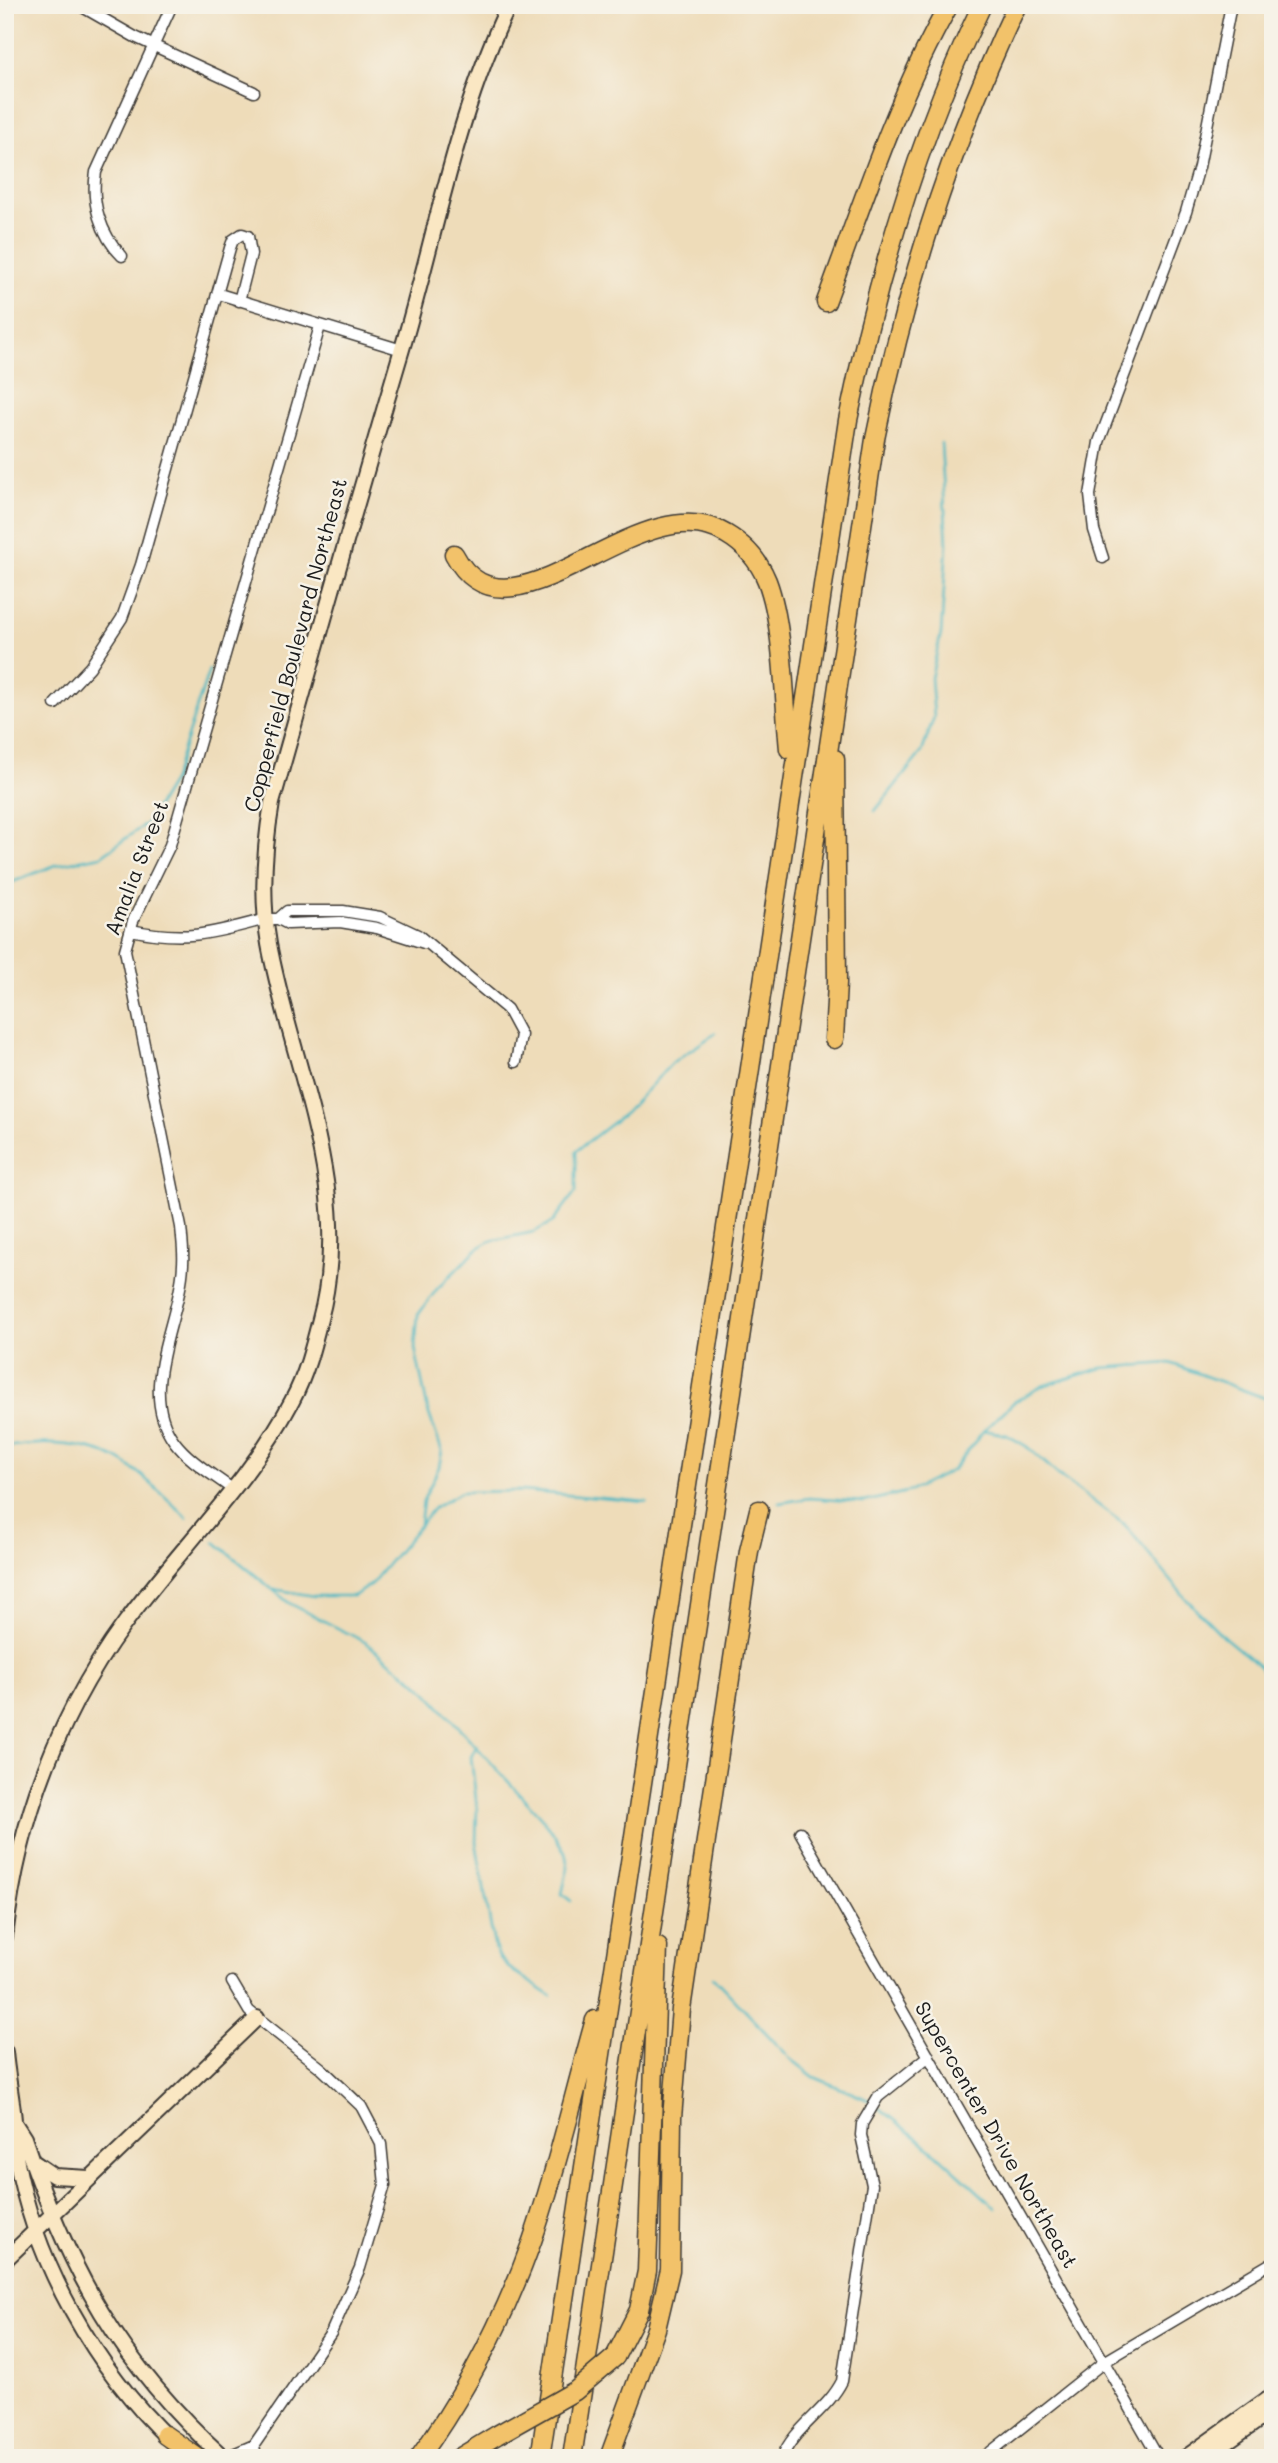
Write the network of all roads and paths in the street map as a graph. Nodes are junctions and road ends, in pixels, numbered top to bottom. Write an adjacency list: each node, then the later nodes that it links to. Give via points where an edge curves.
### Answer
1 (79, 5): 8 (street)
2 (172, 5): 8 (street)
3 (509, 5): 15 (main road, Copperfield Boulevard Northeast, via 484,59 457,143)
4 (949, 5): 13 (highway, via 912,76)
5 (982, 5): 20 (highway, via 933,119 883,268 835,489)
6 (1017, 5): 19 (highway, via 955,150 901,320 875,439)
7 (1231, 5): 17 (street, via 1186,212 1099,442 1090,495)
8 (153, 45): 9 (street); 10 (street, via 96,172 94,196 100,219 109,241)
9 (254, 92)
10 (122, 256)
11 (219, 294): 12 (street); 12 (street, via 233,240 242,234 252,247); 18 (street, via 122,618 90,667)
12 (239, 301): 14 (street)
13 (826, 302)
14 (320, 326): 15 (street); 22 (street, Amalia Street, via 170,845)
15 (402, 350): 21 (main road, Copperfield Boulevard Northeast, via 272,803 265,876)
16 (454, 554): 20 (highway, via 476,580 513,589 664,525 703,524 736,540 759,565 772,604)
17 (1103, 558)
18 (55, 704)
19 (835, 704): 23 (highway); 28 (highway)
20 (792, 779): 30 (highway)
21 (272, 919): 22 (street, via 198,937 163,937); 24 (street, via 287,911 343,911 380,917 418,935 508,1009 521,1035); 25 (main road, Copperfield Boulevard Northeast, via 278,983 325,1166 331,1210 330,1269 309,1363 293,1400)
22 (131, 930): 25 (street, Amalia Street, via 125,950 131,991 181,1227 183,1266 158,1399 173,1440)
23 (834, 1039)
24 (516, 1062)
25 (232, 1489): 29 (main road, Copperfield Boulevard Northeast, via 124,1625 68,1715 25,1828)
26 (759, 1510): 55 (highway, via 749,1551 681,2009 672,2118 670,2270 656,2329)
27 (800, 1832): 34 (street, Supercenter Drive Northeast)
28 (660, 1872): 52 (highway, bridge, via 647,2271 639,2310 615,2357 575,2391); 54 (highway)
29 (5, 1937)
30 (614, 1953): 51 (highway, via 518,2280 465,2389); 53 (highway)
31 (232, 1982): 32 (street)
32 (257, 2018): 37 (main road); 46 (street, via 329,2074 361,2106 381,2144 385,2185 340,2317)
33 (5, 2052): 35 (main road)
34 (929, 2056): 42 (street, Supercenter Drive Northeast); 56 (street, via 888,2088 866,2115 861,2135 872,2185 842,2381)
35 (15, 2124): 36 (main road); 39 (main road, via 18,2167)
36 (32, 2161): 37 (main road, via 54,2176); 38 (main road)
37 (89, 2178): 38 (main road)
38 (51, 2215): 39 (main road); 49 (main road, via 87,2290 128,2355 175,2412)
39 (37, 2230): 40 (main road); 45 (main road, via 66,2296 101,2357 132,2401)
40 (5, 2260)
41 (1273, 2262): 42 (street)
42 (1104, 2362): 57 (street); 58 (street, Supercenter Drive Northeast)
43 (1273, 2395): 59 (main road)
44 (1273, 2410): 60 (main road)
45 (165, 2435): 47 (main road); 48 (highway)
46 (254, 2445): 49 (street); 50 (street)
47 (190, 2458)
48 (198, 2458)
49 (224, 2458)
50 (256, 2458)
51 (419, 2458)
52 (459, 2458)
53 (540, 2458)
54 (572, 2458)
55 (608, 2458)
56 (782, 2458)
57 (983, 2458)
58 (1159, 2458)
59 (1185, 2458)
60 (1205, 2458)

